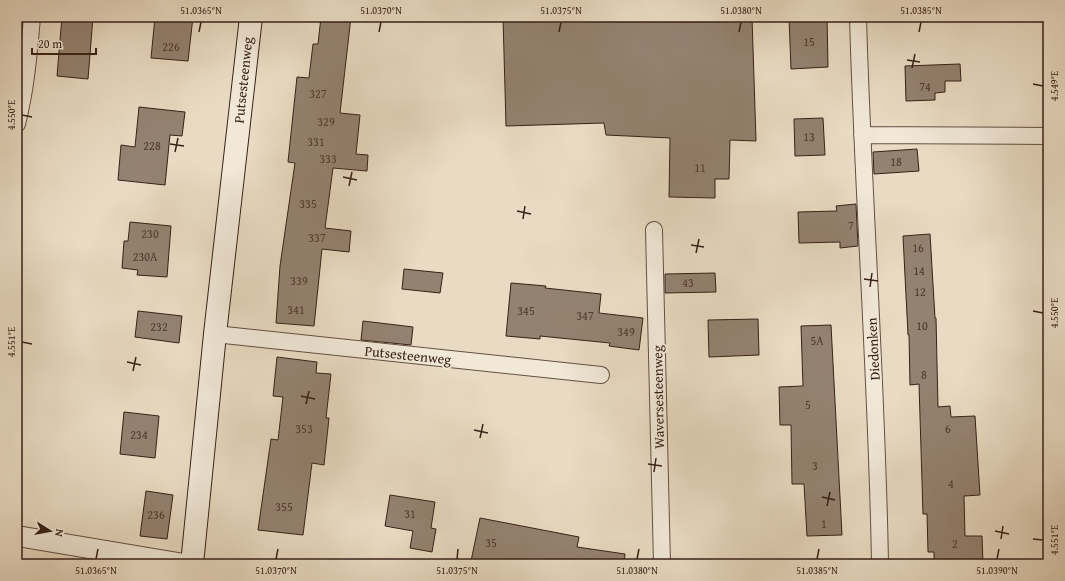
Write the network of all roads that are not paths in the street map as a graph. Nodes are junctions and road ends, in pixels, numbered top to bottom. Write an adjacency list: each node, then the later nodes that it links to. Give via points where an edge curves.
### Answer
1 (32, 17): 4 (street, via 29,53)
2 (250, 17): 8 (main road, Putsesteenweg)
3 (858, 17): 5 (street, Diedonken)
4 (17, 124)
5 (862, 135): 6 (street); 14 (street, Diedonken, via 878,458)
6 (1048, 136)
7 (654, 230): 13 (street, Waversesteenweg)
8 (215, 334): 9 (street, Putsesteenweg); 12 (main road, Putsesteenweg)
9 (601, 375)
10 (17, 536): 11 (street)
11 (184, 564)
12 (192, 564)
13 (662, 564)
14 (880, 564)

